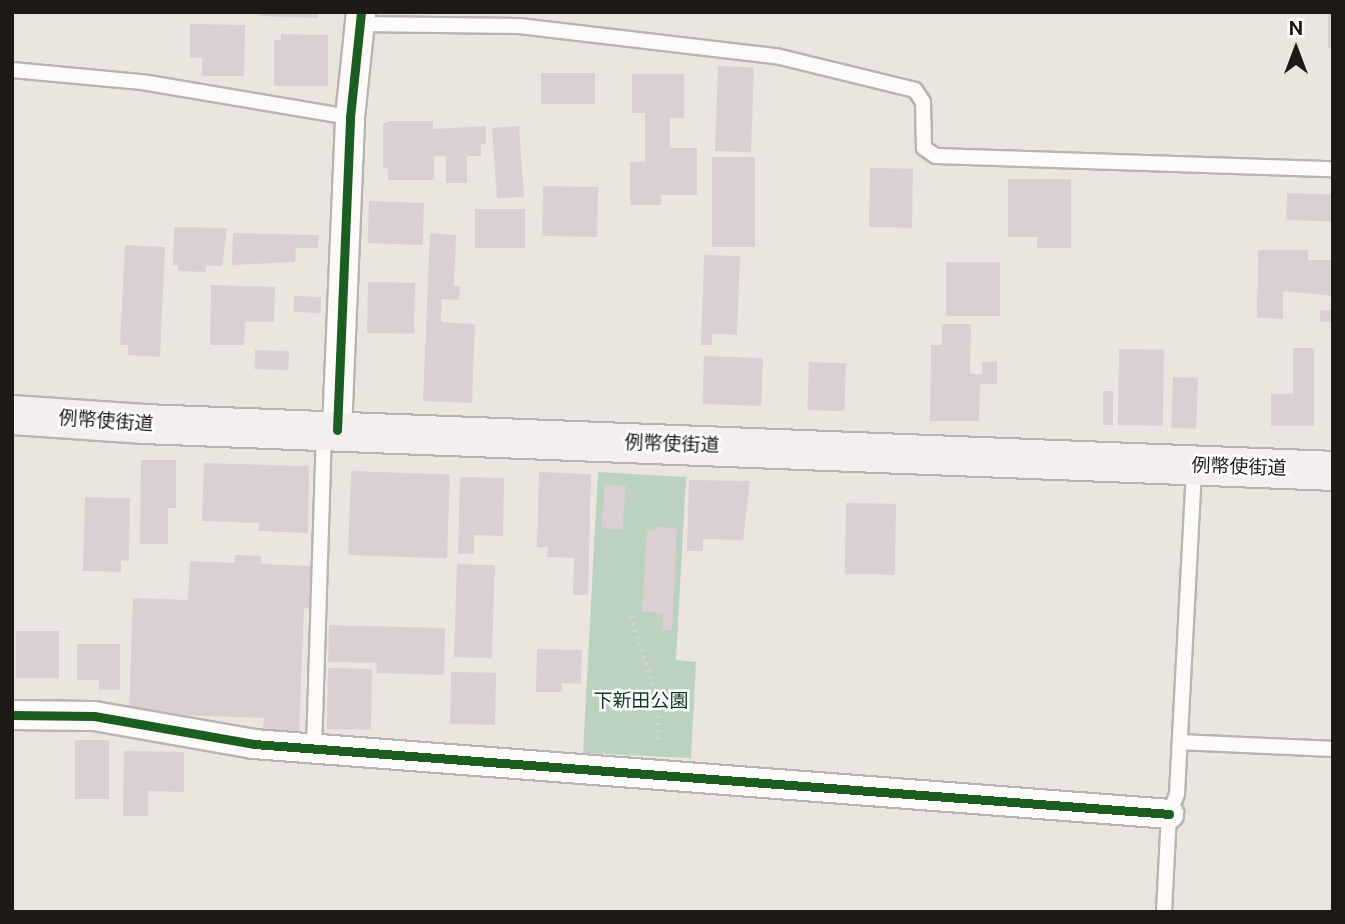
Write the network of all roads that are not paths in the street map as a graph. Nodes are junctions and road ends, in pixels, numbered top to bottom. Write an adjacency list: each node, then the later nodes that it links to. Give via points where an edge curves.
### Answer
1 (361, 18): 3 (street); 4 (lane, via 519,26 776,56 915,90 923,102 925,148 936,156)
2 (12, 70): 3 (lane, via 142,82)
3 (350, 117): 6 (street)
4 (1333, 169)
5 (12, 415): 6 (main road, 例幣使街道)
6 (331, 429): 7 (main road, 例幣使街道); 11 (lane)
7 (1195, 466): 8 (main road, 例幣使街道); 10 (lane)
8 (1333, 471)
9 (12, 715): 11 (street, via 94,716 254,744)
10 (1180, 742): 12 (lane); 13 (lane, via 1177,794)
11 (314, 749): 13 (street)
12 (1333, 749)
13 (1169, 814): 14 (lane)
14 (1164, 912)

